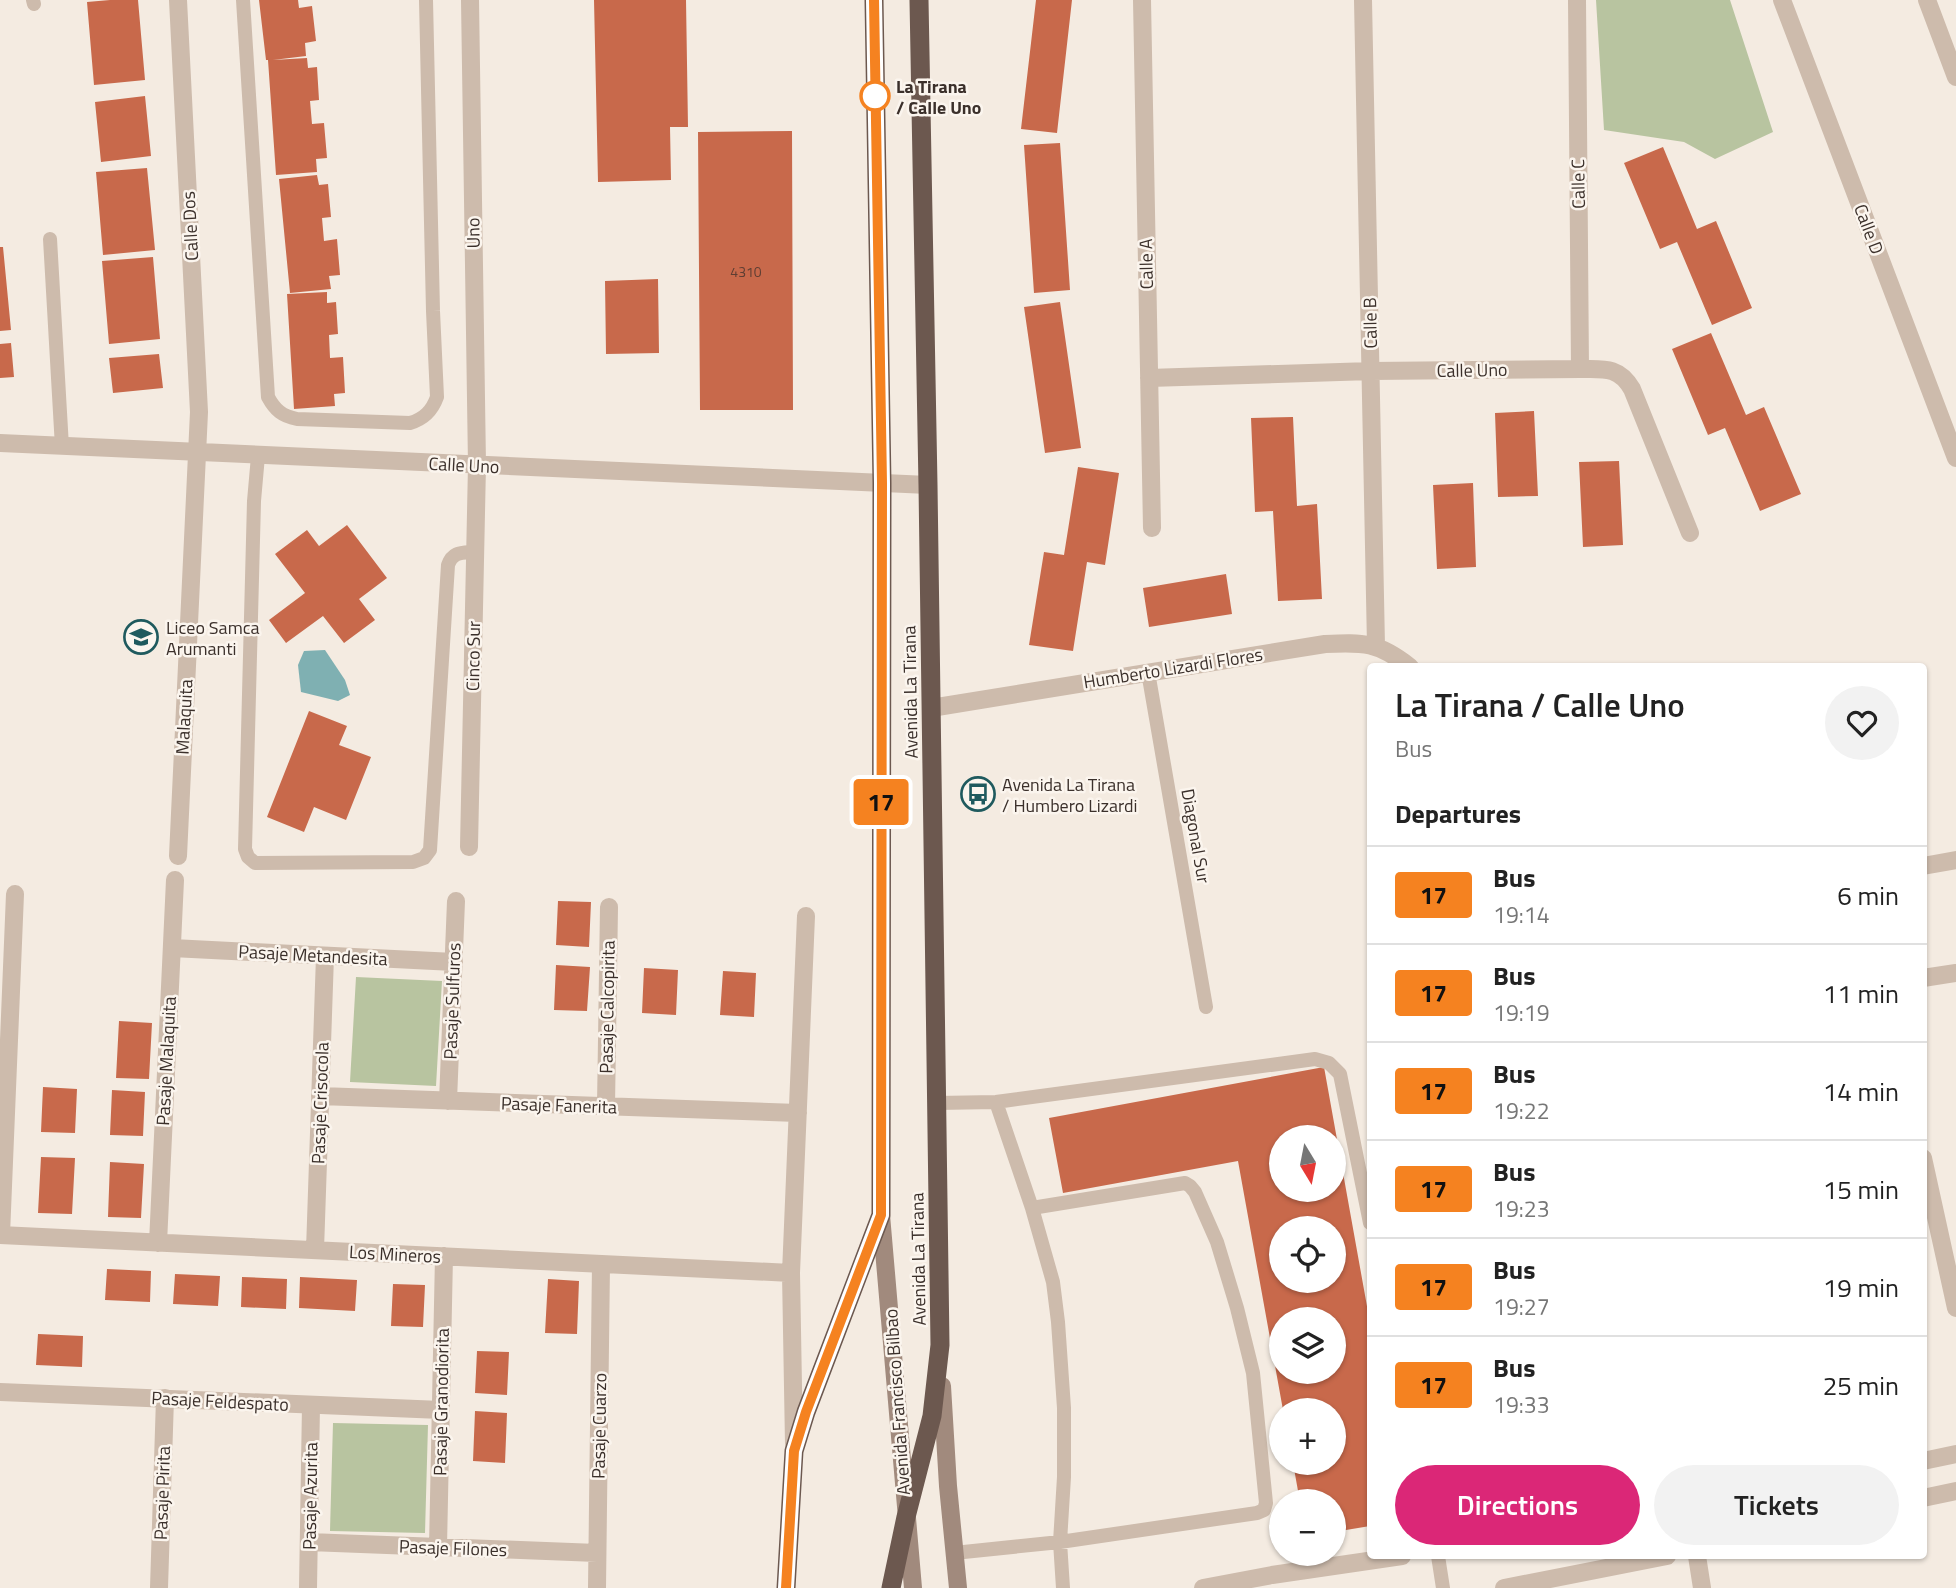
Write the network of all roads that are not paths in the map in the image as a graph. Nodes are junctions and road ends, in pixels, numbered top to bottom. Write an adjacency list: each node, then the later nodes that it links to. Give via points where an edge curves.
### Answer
1 (178, 0): 19 (street, Calle Dos, via 199,412)
2 (243, 0): 3 (lane, via 268,397 278,412 297,419 410,423 424,418 437,397)
3 (426, 0)
4 (470, 0): 22 (street, Uno)
5 (874, 0): 23 (highway, Avenida La Tirana)
6 (919, 0): 24 (highway, Avenida La Tirana)
7 (1142, 0): 16 (street, Calle A)
8 (1363, 0): 15 (street, Calle B)
9 (1577, 0): 14 (street, Calle C)
10 (1782, 0): 21 (street, Calle D)
11 (1927, 0): 12 (street)
12 (1956, 77)
13 (50, 239): 18 (lane)
14 (1580, 369): 15 (street, Calle Uno); 26 (street, Calle Uno, via 1613,370 1627,380)
15 (1371, 371): 16 (street, Calle Uno); 28 (street, Calle B)
16 (1149, 377): 25 (street, Calle A)
17 (0, 443): 18 (street, Calle Uno)
18 (62, 447): 19 (street, Calle Uno)
19 (197, 452): 20 (street, Calle Uno); 33 (street, Malaquita)
20 (258, 456): 22 (street, Calle Uno); 27 (lane, via 245,849 255,863 413,862 430,850 448,565 457,553)
21 (1956, 458)
22 (477, 465): 23 (street, Calle Uno); 27 (street, Cinco Sur)
23 (882, 483): 24 (street, Calle Uno); 56 (highway, Avenida La Tirana)
24 (928, 485): 31 (highway, Avenida La Tirana)
25 (1152, 528)
26 (1690, 533)
27 (475, 552): 32 (street, Cinco Sur)
28 (1376, 646): 29 (street, Humberto Lizardi Flores); 30 (street, Humberto Lizardi Flores, via 1325,644)
29 (1404, 663)
30 (1148, 672): 31 (street, Humberto Lizardi Flores); 46 (lane, Diagonal Sur)
31 (931, 708): 50 (highway, Avenida La Tirana)
32 (469, 847)
33 (178, 856)
34 (1956, 860): 35 (street)
35 (1927, 865)
36 (175, 880): 41 (street, Pasaje Malaquita)
37 (15, 894): 57 (street)
38 (456, 901): 43 (street, Pasaje Sulfuros)
39 (609, 907): 51 (street, Pasaje Calcopirita)
40 (806, 916): 52 (street, Avenida La Tirana)
41 (172, 948): 42 (street, Pasaje Metandesita); 58 (street, Pasaje Malaquita)
42 (325, 956): 43 (street, Pasaje Metandesita); 47 (street, Pasaje Crisocola)
43 (454, 962): 48 (street, Pasaje Sulfuros)
44 (1956, 972): 45 (street)
45 (1927, 977)
46 (1206, 1007)
47 (320, 1096): 48 (street, Pasaje Fanerita); 59 (street, Pasaje Crisocola)
48 (449, 1101): 51 (street, Pasaje Fanerita)
49 (996, 1102): 50 (lane); 54 (lane); 55 (lane, via 1315,1059 1329,1063 1340,1074)
50 (937, 1103): 64 (highway, Avenida La Tirana)
51 (606, 1106): 52 (street, Pasaje Fanerita)
52 (798, 1113): 62 (street, Avenida La Tirana)
53 (1927, 1176): 63 (street)
54 (1032, 1208): 76 (lane, via 1052,1283 1062,1353); 76 (lane, via 1185,1183 1195,1192 1217,1242 1253,1373 1266,1503 1257,1513)
55 (1367, 1208)
56 (881, 1215): 69 (highway, Avenida La Tirana); 74 (main road, Avenida Francisco Bilbao)
57 (1, 1235): 58 (street, Los Mineros)
58 (158, 1243): 59 (street, Los Mineros)
59 (315, 1250): 60 (street, Los Mineros)
60 (444, 1256): 61 (street, Los Mineros); 68 (street, Pasaje Granodiorita)
61 (601, 1264): 62 (street, Los Mineros); 78 (street, Pasaje Cuarzo)
62 (790, 1273): 69 (street, Avenida La Tirana)
63 (1956, 1308)
64 (940, 1345): 74 (highway, Avenida La Tirana, via 932,1416); 79 (main road)
65 (0, 1392): 66 (street, Pasaje Feldespato)
66 (165, 1398): 67 (street, Pasaje Feldespato); 84 (street, Pasaje Pirita)
67 (311, 1405): 68 (street, Pasaje Feldespato); 75 (street, Pasaje Azurita)
68 (441, 1410): 77 (street, Pasaje Granodiorita)
69 (794, 1451): 87 (highway, Avenida La Tirana)
70 (1956, 1454): 71 (street)
71 (1927, 1460)
72 (1956, 1491): 73 (street)
73 (1927, 1498)
74 (906, 1517): 88 (highway, Avenida La Tirana); 89 (main road, Avenida Francisco Bilbao)
75 (309, 1542): 77 (street, Pasaje Filones); 85 (street, Pasaje Azurita)
76 (1060, 1542): 79 (lane); 91 (lane)
77 (438, 1547): 78 (street, Pasaje Filones)
78 (597, 1553): 86 (street, Pasaje Cuarzo)
79 (954, 1553): 90 (main road)
80 (1381, 1559): 92 (street)
81 (1438, 1559): 93 (lane)
82 (1652, 1559): 94 (street)
83 (1697, 1559): 95 (street)
84 (159, 1588)
85 (309, 1588)
86 (597, 1588)
87 (786, 1588)
88 (891, 1588)
89 (913, 1588)
90 (958, 1588)
91 (1063, 1588)
92 (1203, 1588)
93 (1443, 1588)
94 (1505, 1588)
95 (1702, 1588)

